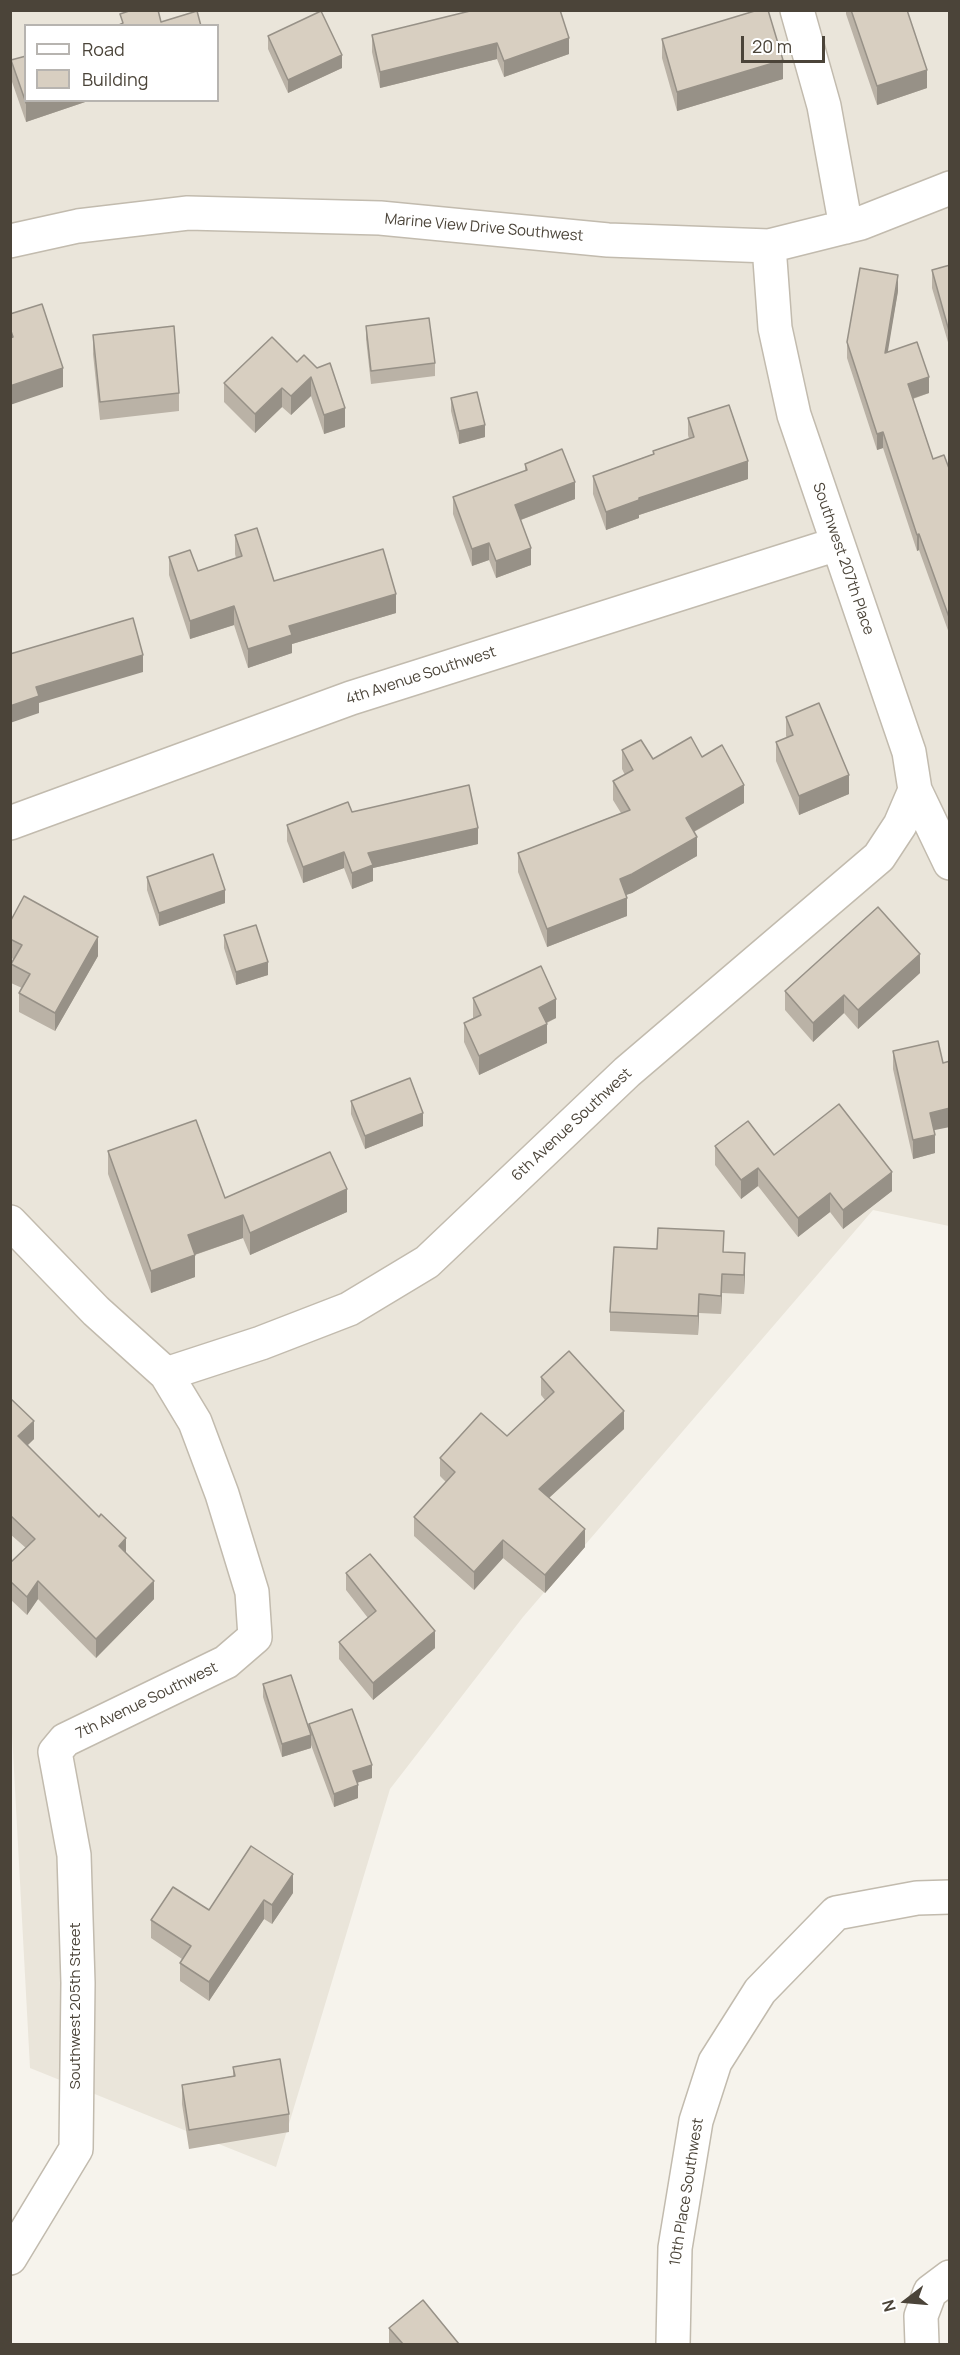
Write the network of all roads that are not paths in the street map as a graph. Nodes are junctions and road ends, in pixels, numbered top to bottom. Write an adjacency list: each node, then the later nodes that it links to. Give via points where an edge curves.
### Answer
1 (797, 10): 3 (street, via 824,106)
2 (950, 188): 3 (street, Marine View Drive Southwest)
3 (846, 227): 5 (street, Marine View Drive Southwest)
4 (10, 241): 5 (street, Marine View Drive Southwest, via 78,226 188,213 380,218 608,240)
5 (769, 246): 6 (street, Southwest 207th Place, via 775,327 794,415)
6 (837, 544): 7 (street, Southwest 207th Place, via 909,752); 8 (street, 4th Avenue Southwest, via 351,698)
7 (915, 790): 9 (street, Southwest 207th Place); 11 (street, 6th Avenue Southwest, via 900,825 879,857 627,1072 428,1262 349,1309)
8 (10, 823)
9 (950, 863)
10 (10, 1222): 11 (street, via 96,1311)
11 (166, 1374): 12 (street, 7th Avenue Southwest, via 195,1422 222,1494 252,1592 255,1637 226,1662)
12 (65, 1740): 14 (street, Southwest 205th Street, via 55,1752 74,1855 78,1983 76,2149)
13 (950, 1897): 16 (street, 10th Place Southwest, via 917,1898 836,1913 760,1991 715,2062 696,2121 675,2247)
14 (10, 2258)
15 (950, 2277): 17 (street, via 930,2292 921,2316)
16 (673, 2344)
17 (922, 2344)

